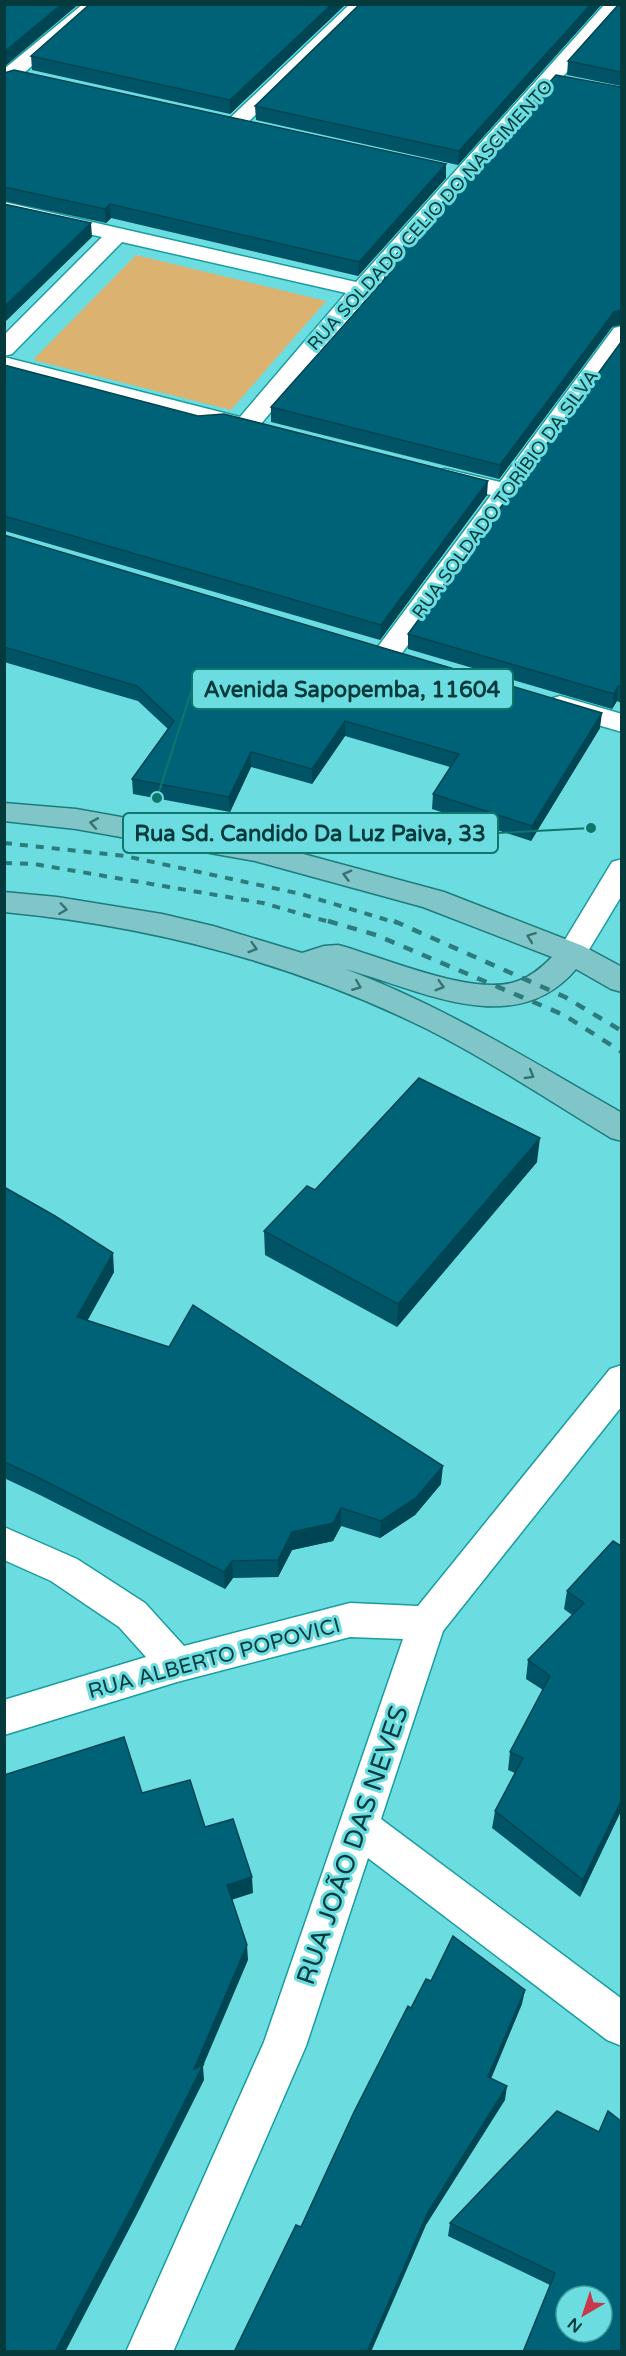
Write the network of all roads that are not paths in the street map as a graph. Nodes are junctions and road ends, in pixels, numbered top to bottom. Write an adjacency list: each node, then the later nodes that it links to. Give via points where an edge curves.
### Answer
1 (95, 4): 4 (street)
2 (362, 4): 7 (street)
3 (616, 4): 10 (street, RUA SOLDADO CELIO DO NASCIMENTO, via 560,82)
4 (8, 77): 5 (street)
5 (34, 79)
6 (214, 118): 7 (street)
7 (236, 123): 8 (street)
8 (259, 128)
9 (441, 169): 10 (street)
10 (464, 174): 13 (street, RUA SOLDADO CELIO DO NASCIMENTO)
11 (4, 208): 12 (street)
12 (118, 233): 13 (street); 15 (street)
13 (361, 290): 16 (street, RUA SOLDADO CELIO DO NASCIMENTO, via 257,429)
14 (621, 333): 18 (street, RUA SOLDADO TORÍBIO DA SILVA)
15 (4, 349)
16 (4, 364)
17 (427, 471): 18 (street)
18 (507, 491): 19 (street, RUA SOLDADO TORÍBIO DA SILVA)
19 (387, 654)
20 (532, 697): 21 (street)
21 (621, 723)
22 (4, 812): 25 (main road, one-way to 22, via 433,899 255,850 76,819)
23 (621, 869): 25 (street)
24 (4, 902): 26 (main road, one-way to 26, via 153,922)
25 (572, 953): 26 (main road, one-way to 25, via 338,956 458,991 505,996 547,980); 27 (main road)
26 (303, 964): 28 (main road, one-way to 28, via 413,1009)
27 (621, 981)
28 (621, 1129)
29 (621, 1380): 31 (street, RUA JOÃO DAS NEVES)
30 (4, 1543): 32 (street, via 63,1570 132,1615)
31 (426, 1623): 32 (street, RUA ALBERTO POPOVICI, via 350,1620); 34 (street, RUA JOÃO DAS NEVES)
32 (177, 1665): 33 (street, RUA ALBERTO POPOVICI)
33 (4, 1718)
34 (359, 1827): 35 (street); 36 (street, RUA JOÃO DAS NEVES, via 284,2046)
35 (621, 2025)
36 (148, 2352)

